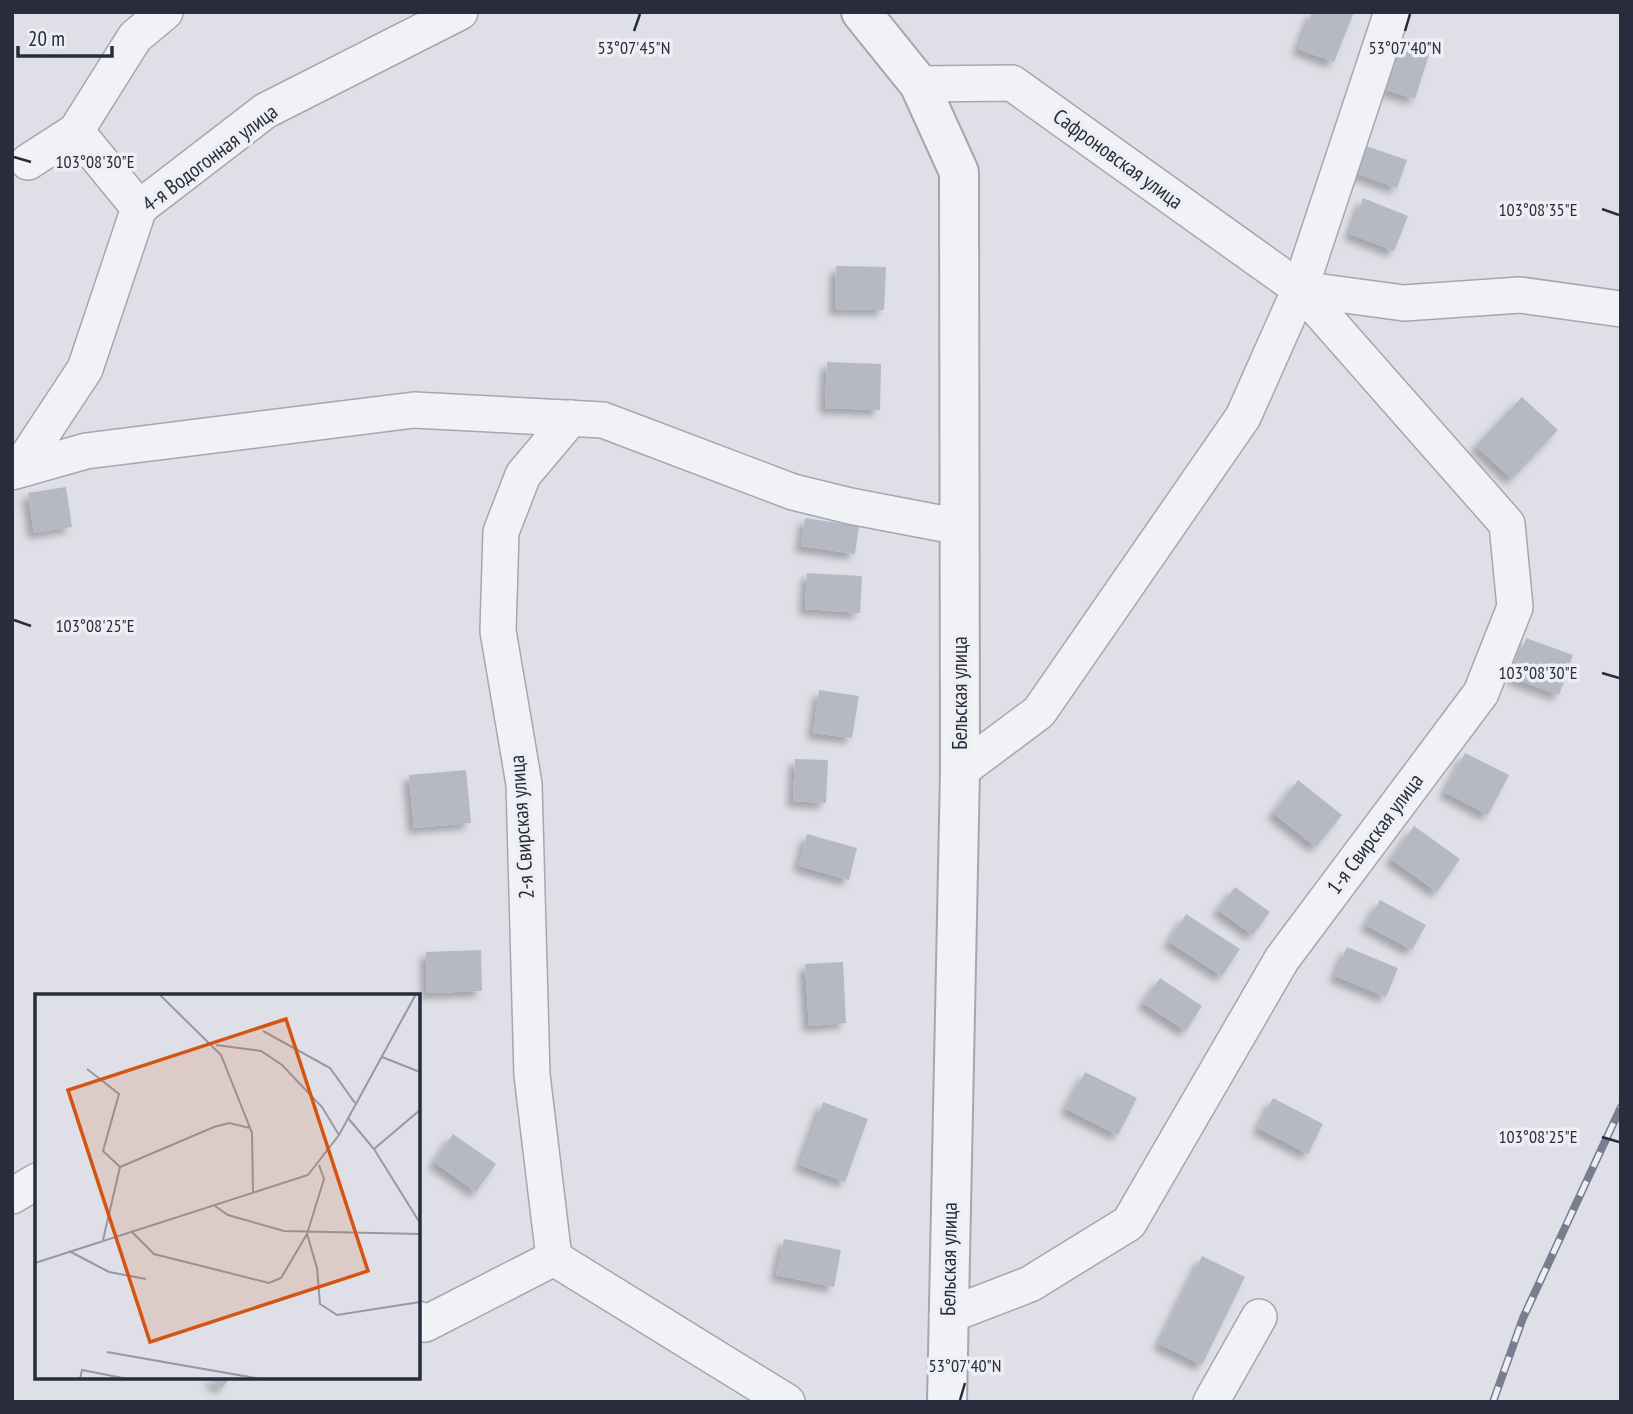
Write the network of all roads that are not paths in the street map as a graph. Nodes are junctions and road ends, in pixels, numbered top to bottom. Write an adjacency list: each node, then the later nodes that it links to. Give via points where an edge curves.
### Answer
1 (165, 12): 6 (street, via 135,37)
2 (460, 12): 8 (street, 4-я Водогонная улица, via 265,111)
3 (861, 12): 5 (street, Бельская улица)
4 (1392, 12): 9 (street)
5 (919, 84): 9 (street, Сафроновская улица, via 1012,83); 13 (street, Бельская улица, via 959,173)
6 (76, 131): 7 (street); 8 (street)
7 (28, 162)
8 (139, 208): 12 (street, 4-я Водогонная улица, via 85,369)
9 (1300, 289): 10 (street, Сафроновская улица, via 1404,303 1520,295); 14 (street, via 1242,417 1039,712); 18 (street, 1-я Свирская улица, via 1507,524 1515,607 1481,693 1282,959 1129,1223 1030,1284)
10 (1621, 309)
11 (571, 418): 12 (street, via 414,410 86,451); 13 (street, via 603,420 793,492); 17 (street, 2-я Свирская улица, via 523,475 500,532 498,631 524,784 532,1075)
12 (16, 470)
13 (960, 527): 14 (street, Бельская улица)
14 (960, 771): 18 (street, Бельская улица)
15 (35, 1182): 16 (street)
16 (12, 1196)
17 (554, 1258): 20 (street); 21 (street)
18 (947, 1316): 22 (street, Бельская улица)
19 (1259, 1317): 23 (street)
20 (422, 1322)
21 (787, 1402)
22 (947, 1402)
23 (1211, 1402)

